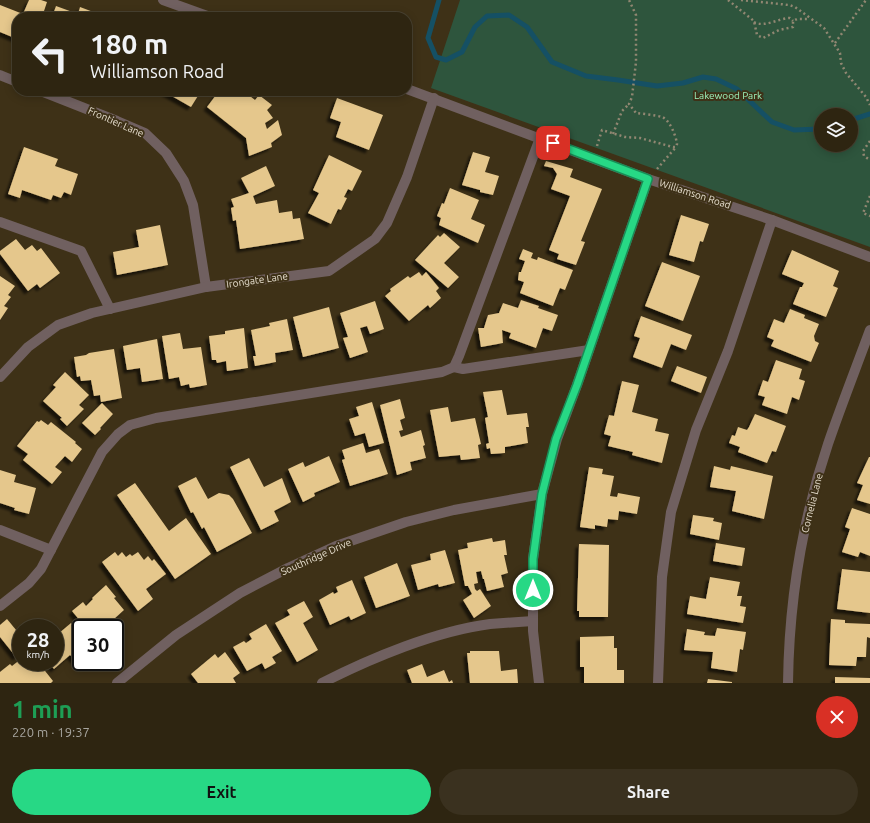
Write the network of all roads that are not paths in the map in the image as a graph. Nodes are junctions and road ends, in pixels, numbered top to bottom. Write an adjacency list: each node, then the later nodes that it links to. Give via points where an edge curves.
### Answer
1 (163, 0): 2 (street)
2 (196, 12)
3 (0, 75): 4 (street)
4 (12, 80)
5 (412, 90): 7 (street, Williamson Road)
6 (54, 96): 13 (street, Frontier Lane, via 145,134 166,153 184,181 193,206)
7 (434, 98): 8 (street, Williamson Road); 13 (street, Irongate Lane, via 407,177 387,223 375,239 329,271)
8 (540, 138): 9 (street, Williamson Road); 17 (street)
9 (648, 179): 10 (street, Williamson Road); 16 (street)
10 (772, 220): 12 (street, Williamson Road); 27 (street, via 728,351 696,430 672,512 662,577)
11 (0, 222): 14 (street, via 81,251)
12 (870, 258)
13 (206, 287): 14 (street, Irongate Lane)
14 (110, 309): 18 (street, Irongate Lane, via 58,326 28,347)
15 (870, 330): 28 (street, Cornelia Lane, via 828,445 811,501 793,598 788,647)
16 (589, 350): 17 (street, via 463,369); 19 (street, via 556,439)
17 (454, 367): 21 (street, via 442,372 156,418 130,425 102,452)
18 (0, 377)
19 (542, 494): 23 (street, via 533,559); 24 (street, Southridge Drive, via 488,503 406,522 336,546 240,593 176,635)
20 (0, 530): 21 (street)
21 (51, 550): 22 (street, via 33,579)
22 (0, 606)
23 (533, 621): 25 (street, via 489,624 448,633 406,646); 26 (street)
24 (117, 683)
25 (322, 683)
26 (539, 683)
27 (658, 683)
28 (788, 683)

